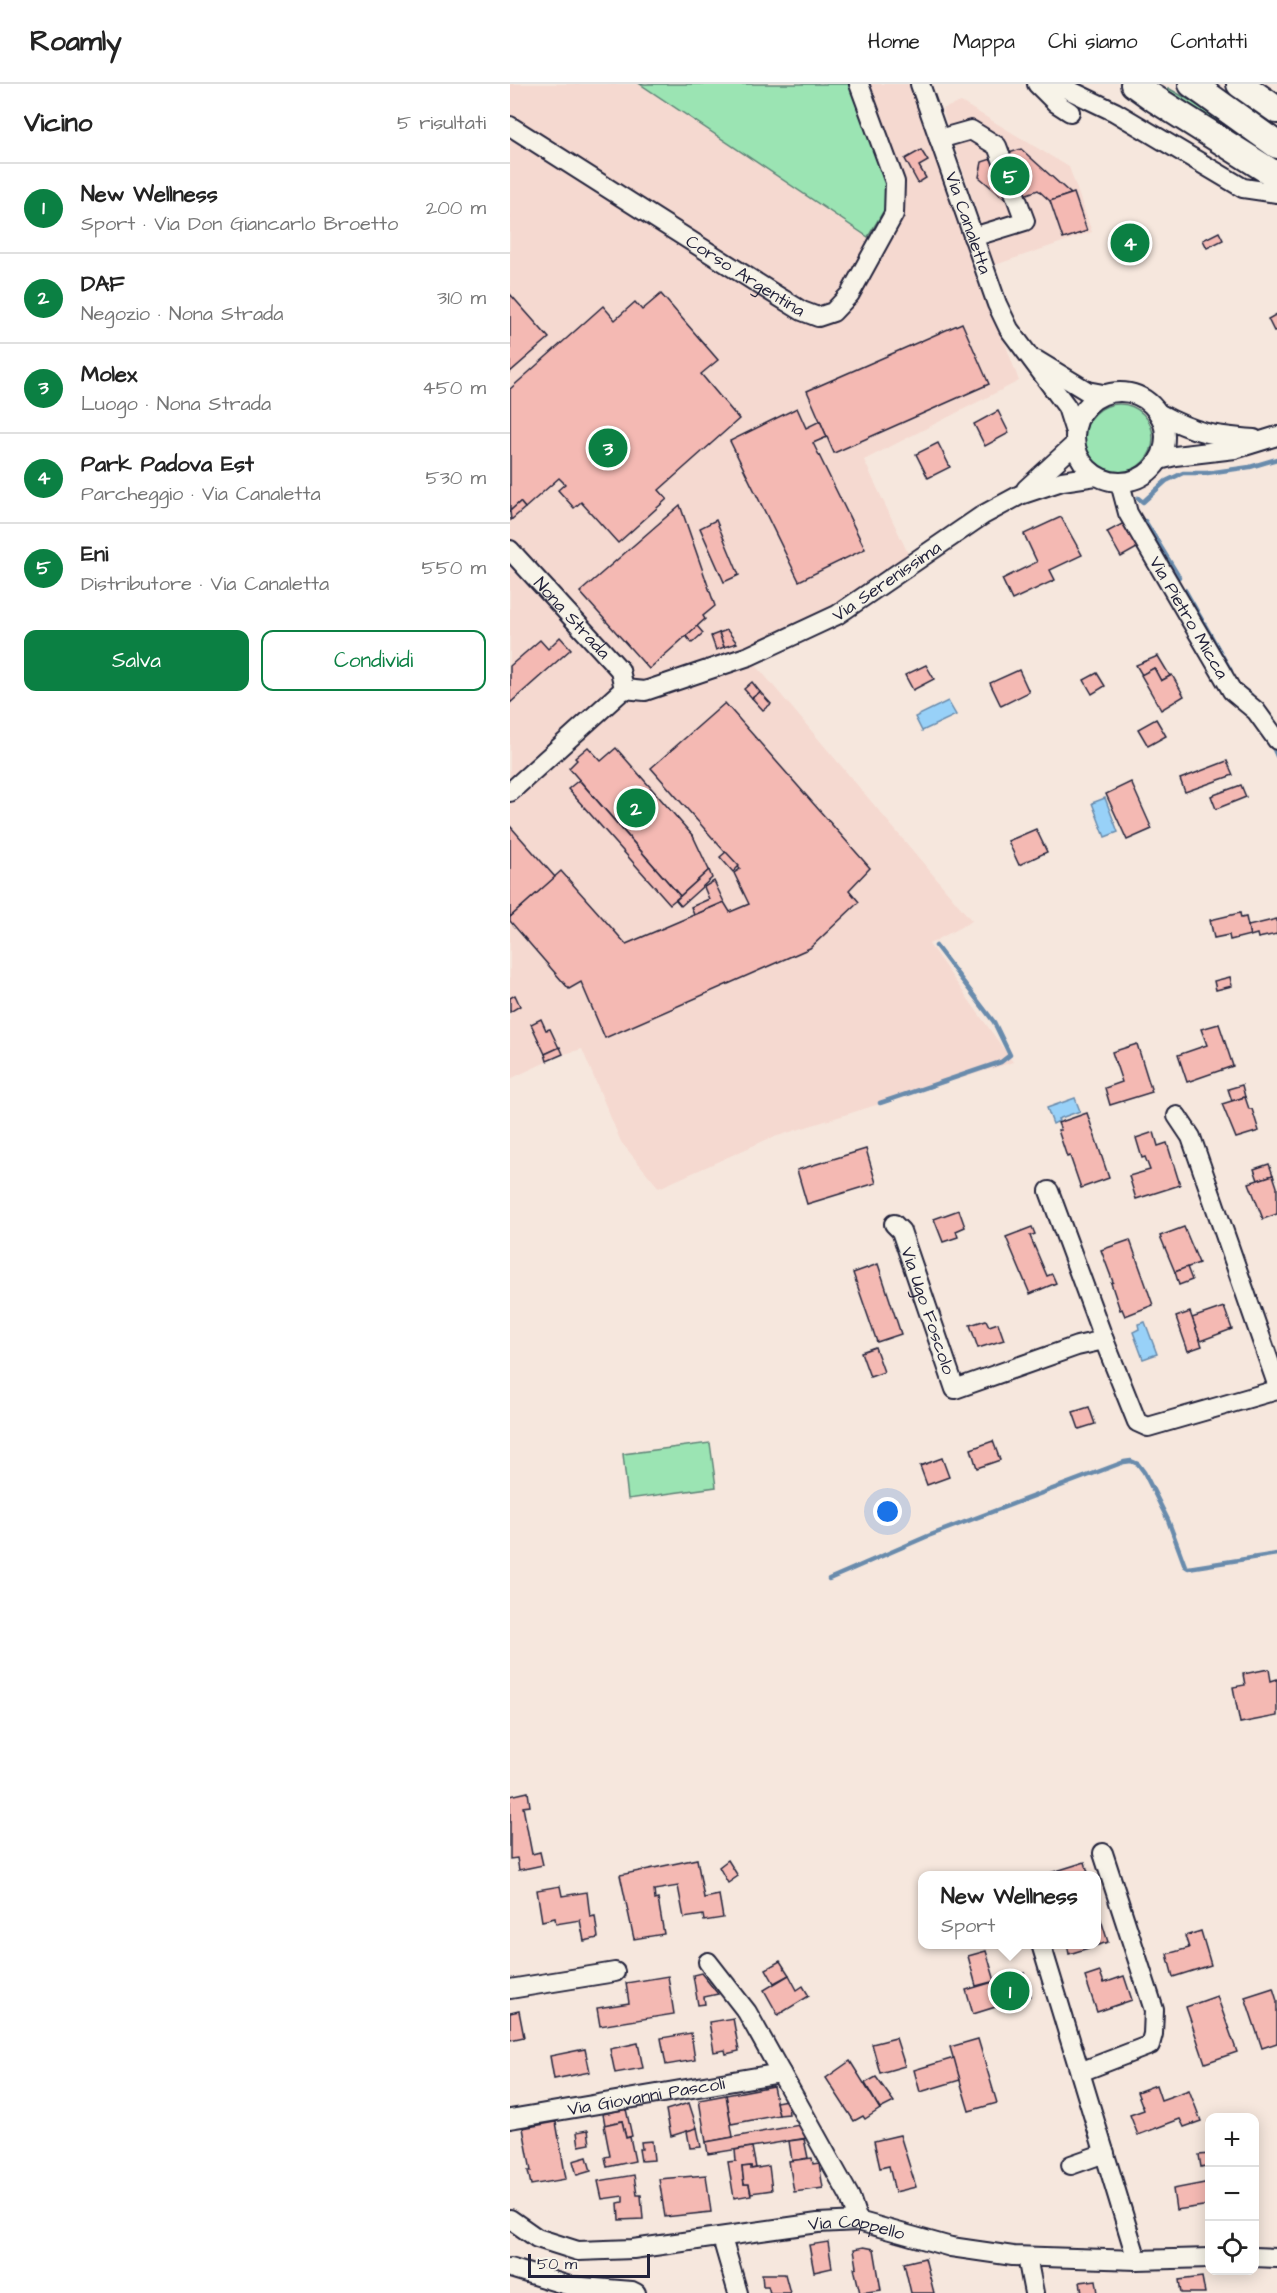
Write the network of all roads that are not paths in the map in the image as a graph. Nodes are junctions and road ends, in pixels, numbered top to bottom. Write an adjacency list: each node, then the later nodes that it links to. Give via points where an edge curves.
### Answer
1 (859, 84): 10 (street, Corso Argentina, via 895,182 894,214 850,294 833,312 818,317 802,311)
2 (920, 84): 11 (street, Via Canaletta)
3 (1037, 84): 9 (street)
4 (1048, 84): 14 (street, via 1115,112 1243,188)
5 (1134, 84): 13 (highway)
6 (1192, 84): 12 (highway)
7 (1240, 84): 8 (highway)
8 (1277, 110)
9 (1070, 112)
10 (510, 126)
11 (939, 139): 15 (street, Via Canaletta); 15 (street, via 971,130 997,146 1025,220)
12 (1277, 145)
13 (1277, 177)
14 (1277, 193)
15 (973, 237): 16 (street, Via Canaletta, via 997,304)
16 (1028, 355): 17 (street, Via Canaletta, via 1087,391); 19 (street, Via Canaletta, via 1067,407)
17 (1103, 394): 18 (street, via 1134,394 1148,401); 19 (street, Via Serenissima, via 1080,414)
18 (1158, 413): 20 (street, via 1206,434); 21 (street, via 1165,436)
19 (1074, 437): 22 (street, via 1079,457); 24 (street, Via Serenissima)
20 (1269, 438): 21 (street, via 1235,449)
21 (1159, 460): 23 (street, via 1149,472)
22 (1096, 476): 23 (street, Via Serenissima); 24 (street, Via Serenissima, via 1062,481)
23 (1120, 483): 27 (street, Via Pietro Micca, via 1128,513 1232,691 1256,711)
24 (1020, 495): 26 (street, Via Serenissima, via 983,515 837,615 748,656 645,691)
25 (510, 550): 26 (street, Nona Strada, via 620,670)
26 (624, 689): 28 (street)
27 (1277, 740)
28 (510, 792)
29 (1177, 1116): 33 (street, via 1191,1137)
30 (1049, 1191): 32 (street)
31 (894, 1224): 32 (street, Via Ugo Foscolo, via 900,1231 955,1389 1077,1346)
32 (1104, 1341): 34 (street, via 1133,1416 1143,1425 1155,1425)
33 (1277, 1384)
34 (1277, 1390)
35 (1103, 1853): 40 (street, via 1153,2009 1153,2034 1150,2045)
36 (1043, 1949): 40 (street)
37 (708, 1962): 41 (street, via 747,2012)
38 (615, 1972): 39 (street)
39 (510, 1989)
40 (1080, 2072): 43 (street)
41 (781, 2073): 42 (street, Via Giovanni Pascoli); 46 (street, via 850,2197)
42 (510, 2119)
43 (1105, 2153): 44 (street); 52 (street)
44 (1071, 2165)
45 (510, 2219): 47 (street, Via Cappello, via 537,2238 578,2251)
46 (858, 2221): 47 (street, Via Cappello); 48 (street, Via Cappello, via 951,2247)
47 (722, 2238): 55 (street)
48 (1027, 2257): 52 (street, Via Cappello); 56 (street)
49 (1259, 2257): 51 (street)
50 (1205, 2258): 52 (street, Via Cappello)
51 (1277, 2258)
52 (1137, 2260)
53 (510, 2268): 54 (street, via 570,2286)
54 (636, 2293)
55 (738, 2293)
56 (1034, 2293)

